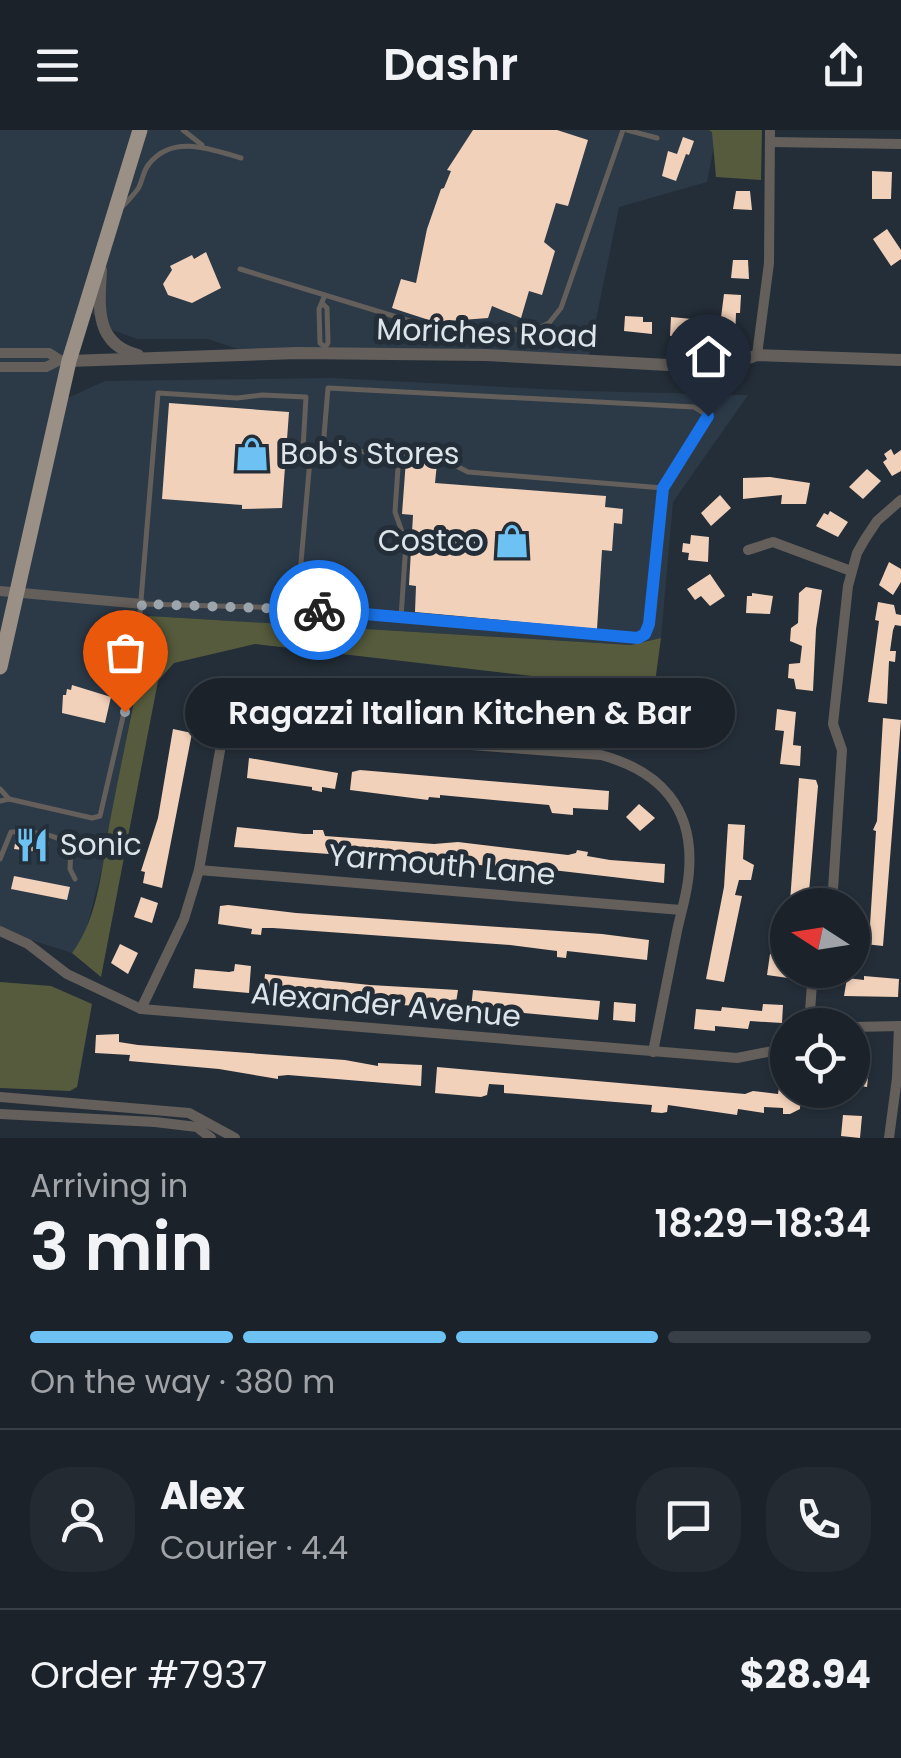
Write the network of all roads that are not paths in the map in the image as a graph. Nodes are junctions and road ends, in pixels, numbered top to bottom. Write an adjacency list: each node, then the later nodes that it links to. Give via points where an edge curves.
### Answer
1 (140, 130): 9 (main road)
2 (183, 130): 7 (lane)
3 (625, 130): 5 (lane); 12 (lane, via 561,308 544,327 436,328)
4 (770, 136): 6 (street); 15 (street, via 769,263)
5 (657, 138)
6 (901, 144)
7 (204, 147): 8 (lane); 9 (lane, via 188,145 151,160)
8 (241, 158)
9 (115, 216): 10 (main road)
10 (102, 259): 16 (street, via 102,328 127,352); 17 (main road)
11 (240, 270): 12 (lane)
12 (324, 300): 13 (lane, via 319,309)
13 (325, 351): 15 (street, Moriches Road, via 723,368); 16 (street, Moriches Road)
14 (0, 354): 17 (street)
15 (757, 355): 18 (street, Moriches Road)
16 (145, 357): 17 (street, Moriches Road)
17 (65, 360): 19 (street, via 46,368); 27 (main road)
18 (901, 360)
19 (0, 367)
20 (311, 448): 21 (lane); 28 (lane, via 304,448 306,398 158,393); 29 (lane)
21 (323, 448): 22 (lane); 23 (lane, via 328,388 704,412 707,420)
22 (399, 452): 23 (lane, via 437,456 468,472); 30 (lane, via 395,512 406,544)
23 (663, 488): 30 (lane, via 649,624 638,638)
24 (901, 500): 26 (street, via 878,521)
25 (748, 550): 26 (street, via 772,542)
26 (851, 571): 38 (street, via 834,724 842,750)
27 (8, 591): 28 (street); 31 (main road)
28 (142, 604): 29 (lane); 33 (lane, via 100,816)
29 (297, 608): 30 (lane)
30 (401, 618)
31 (0, 667)
32 (0, 790): 33 (lane)
33 (9, 799): 34 (lane)
34 (0, 801)
35 (0, 858): 37 (lane, via 10,832 66,841)
36 (199, 870): 39 (street, Yarmouth Lane); 39 (street, via 221,745 243,726 624,762 651,775 686,827 690,871); 41 (street, via 184,919)
37 (74, 878)
38 (833, 888)
39 (681, 910): 44 (street)
40 (0, 932): 41 (street, Alexander Avenue)
41 (141, 1009): 44 (street, Alexander Avenue)
42 (900, 1026): 43 (street); 50 (street)
43 (870, 1027)
44 (653, 1052): 45 (street, Alexander Avenue, via 737,1058)
45 (770, 1052)
46 (0, 1097): 49 (street, via 189,1112)
47 (0, 1114): 48 (street, via 155,1122 196,1127)
48 (211, 1138)
49 (235, 1138)
50 (888, 1138)

